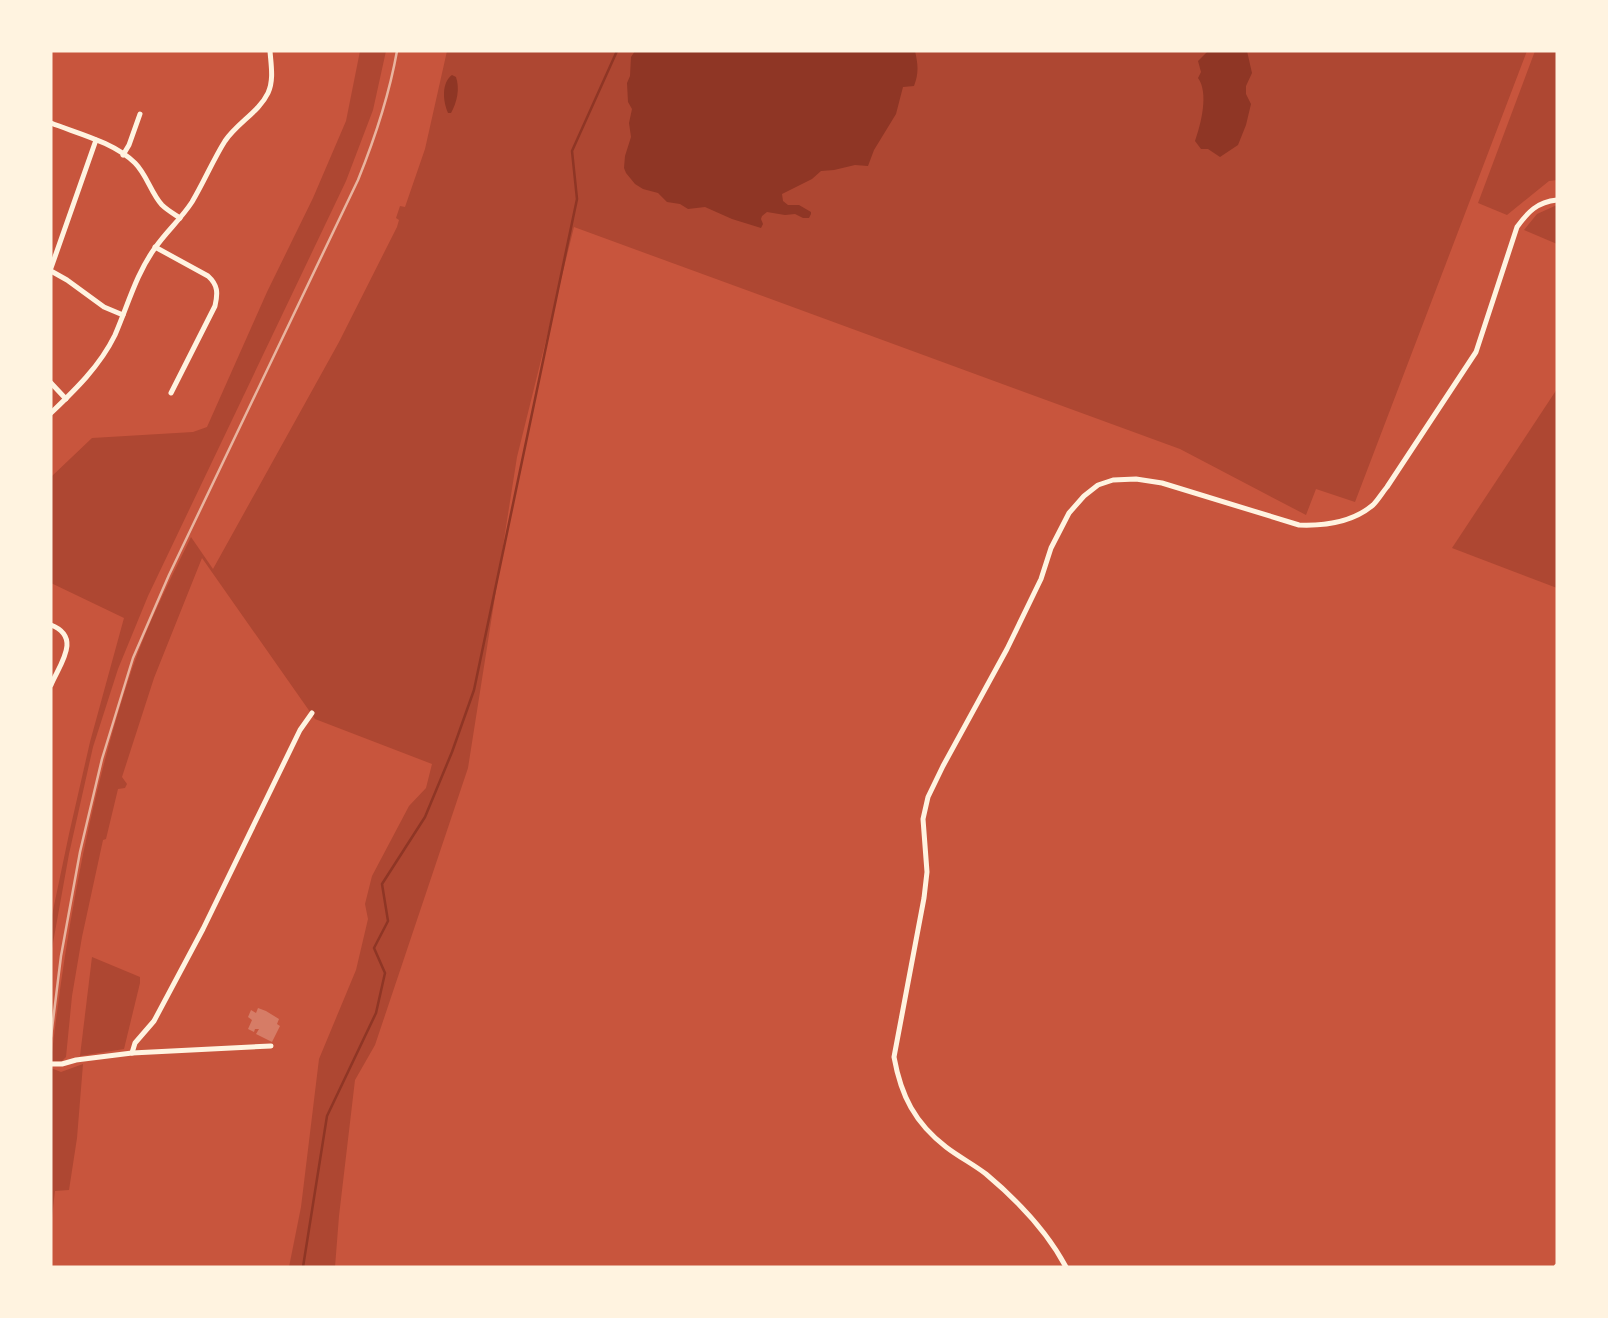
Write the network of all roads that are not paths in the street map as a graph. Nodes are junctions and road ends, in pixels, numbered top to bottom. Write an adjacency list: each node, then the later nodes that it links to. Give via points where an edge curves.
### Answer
1 (270, 51): 7 (street, via 272,75 267,95 225,141)
2 (140, 114): 5 (street)
3 (51, 123): 4 (street)
4 (96, 140): 5 (street); 9 (street)
5 (123, 155): 7 (street, via 135,163 161,204)
6 (1557, 200): 21 (street, via 1539,204 1517,228 1476,352 1387,487 1363,512 1346,520 1299,525 1136,478 1098,485 1084,496 1069,513 1007,649 928,797 923,819 927,872 894,1057 898,1080 908,1106 928,1132 988,1176 1019,1206 1055,1246)
7 (180, 218): 8 (street)
8 (155, 247): 10 (street); 12 (street, via 208,276 218,296)
9 (51, 270): 10 (street)
10 (123, 315): 13 (street, via 104,354)
11 (51, 383): 13 (street)
12 (172, 393)
13 (66, 399): 14 (street)
14 (51, 413)
15 (51, 625): 16 (street, via 62,630 68,642)
16 (51, 685)
17 (312, 713): 19 (street, via 203,929)
18 (271, 1046): 19 (street)
19 (132, 1053): 20 (street)
20 (51, 1064)
21 (1066, 1267)

